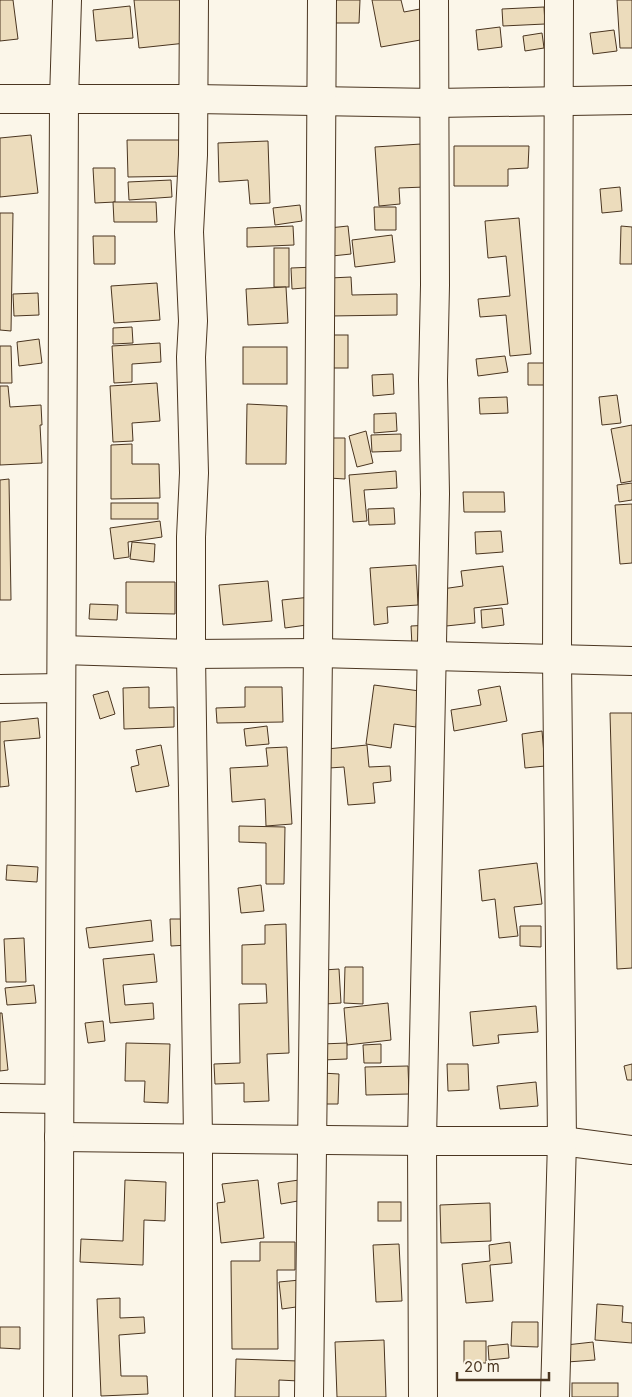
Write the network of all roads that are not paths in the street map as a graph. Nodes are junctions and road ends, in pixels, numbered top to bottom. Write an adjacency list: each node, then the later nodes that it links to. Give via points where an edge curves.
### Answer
1 (67, 0): 8 (street)
2 (194, 0): 7 (street)
3 (322, 0): 11 (street)
4 (434, 0): 12 (street)
5 (559, 0): 9 (street)
6 (0, 99): 8 (street)
7 (194, 99): 8 (street); 11 (street); 15 (street, via 189,232 194,473)
8 (64, 100): 13 (street)
9 (559, 100): 10 (street); 12 (street); 17 (street)
10 (632, 100)
11 (321, 101): 12 (street); 14 (street)
12 (435, 103): 16 (street, via 435,494)
13 (62, 650): 15 (street); 19 (street)
14 (318, 653): 15 (street); 16 (street); 25 (street)
15 (191, 654): 24 (street)
16 (431, 656): 17 (street); 26 (street)
17 (557, 659): 18 (street); 27 (street)
18 (632, 661)
19 (61, 688): 20 (street); 22 (street)
20 (0, 689)
21 (0, 1098): 22 (street)
22 (59, 1099): 23 (street)
23 (59, 1137): 24 (street); 29 (street)
24 (198, 1138): 25 (street); 30 (street)
25 (312, 1139): 26 (street); 31 (street)
26 (422, 1141): 27 (street); 32 (street)
27 (562, 1141): 28 (street); 33 (street)
28 (632, 1150)
29 (58, 1397)
30 (198, 1397)
31 (309, 1397)
32 (423, 1397)
33 (555, 1397)

